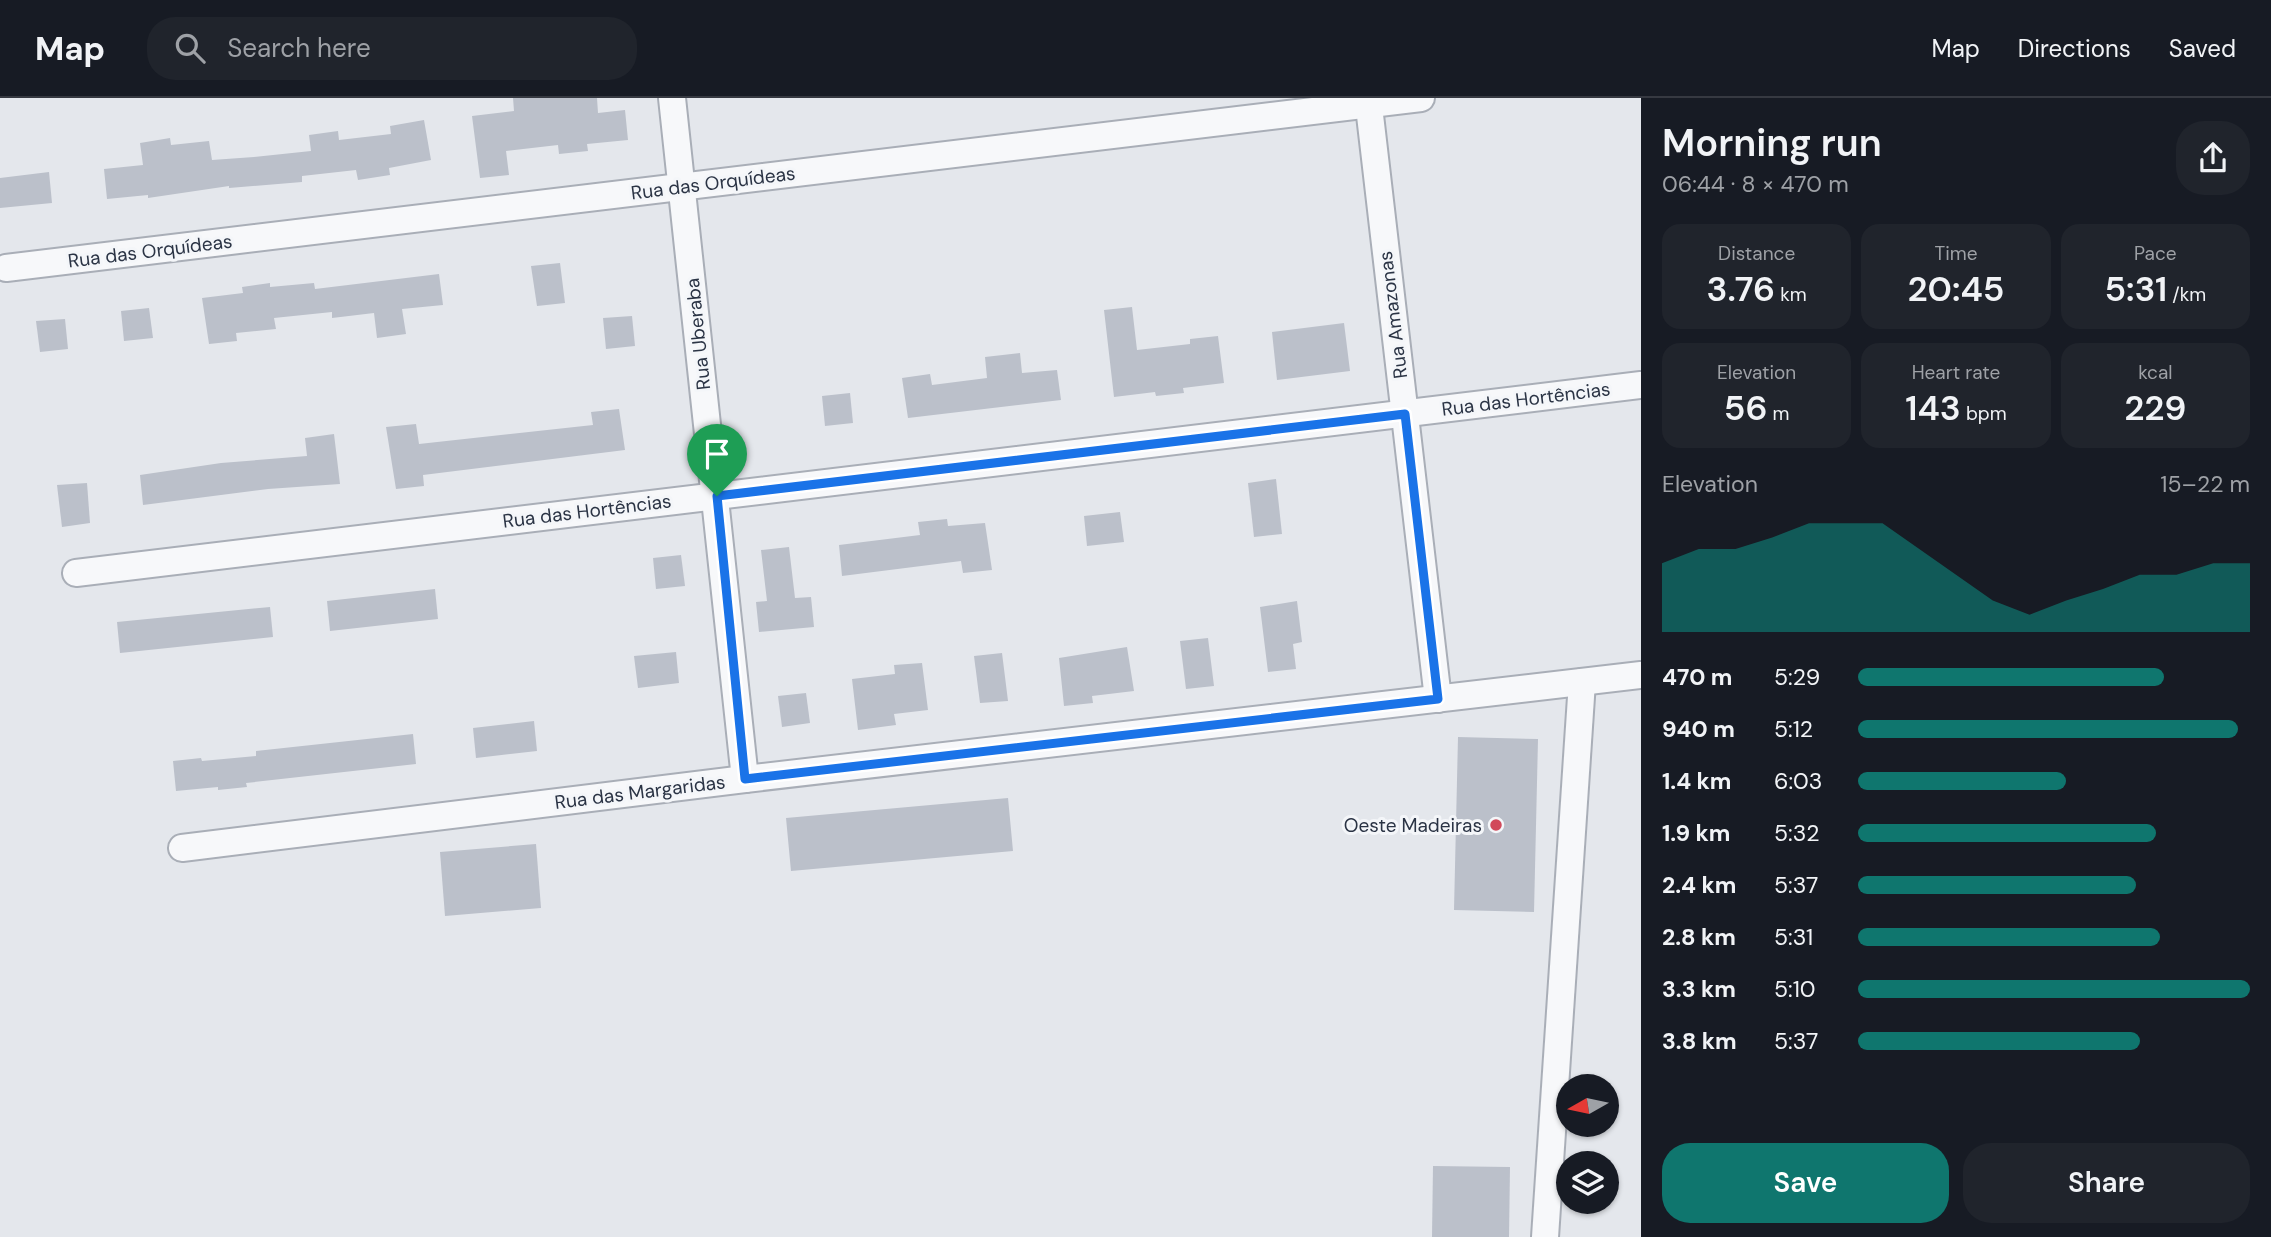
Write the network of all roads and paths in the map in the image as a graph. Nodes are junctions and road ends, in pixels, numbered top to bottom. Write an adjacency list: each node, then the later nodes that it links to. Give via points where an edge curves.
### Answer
1 (672, 98): 4 (street, Rua Uberaba)
2 (1421, 98): 3 (street, Rua das Orquídeas)
3 (1369, 101): 4 (street, Rua das Orquídeas); 7 (street, Rua Amazonas)
4 (682, 187): 5 (street, Rua das Orquídeas); 8 (street, Rua Uberaba)
5 (6, 268)
6 (1641, 385): 7 (street, Rua das Hortências)
7 (1405, 414): 8 (street, Rua das Hortências); 12 (street, Rua Amazonas)
8 (717, 496): 9 (street, Rua das Hortências); 13 (street, Rua Uberaba)
9 (76, 573)
10 (1641, 675): 11 (street, Rua das Margaridas)
11 (1582, 682): 12 (street, Rua das Margaridas); 15 (street)
12 (1438, 699): 13 (street, Rua das Margaridas)
13 (745, 779): 14 (street, Rua das Margaridas)
14 (182, 848)
15 (1545, 1237)

